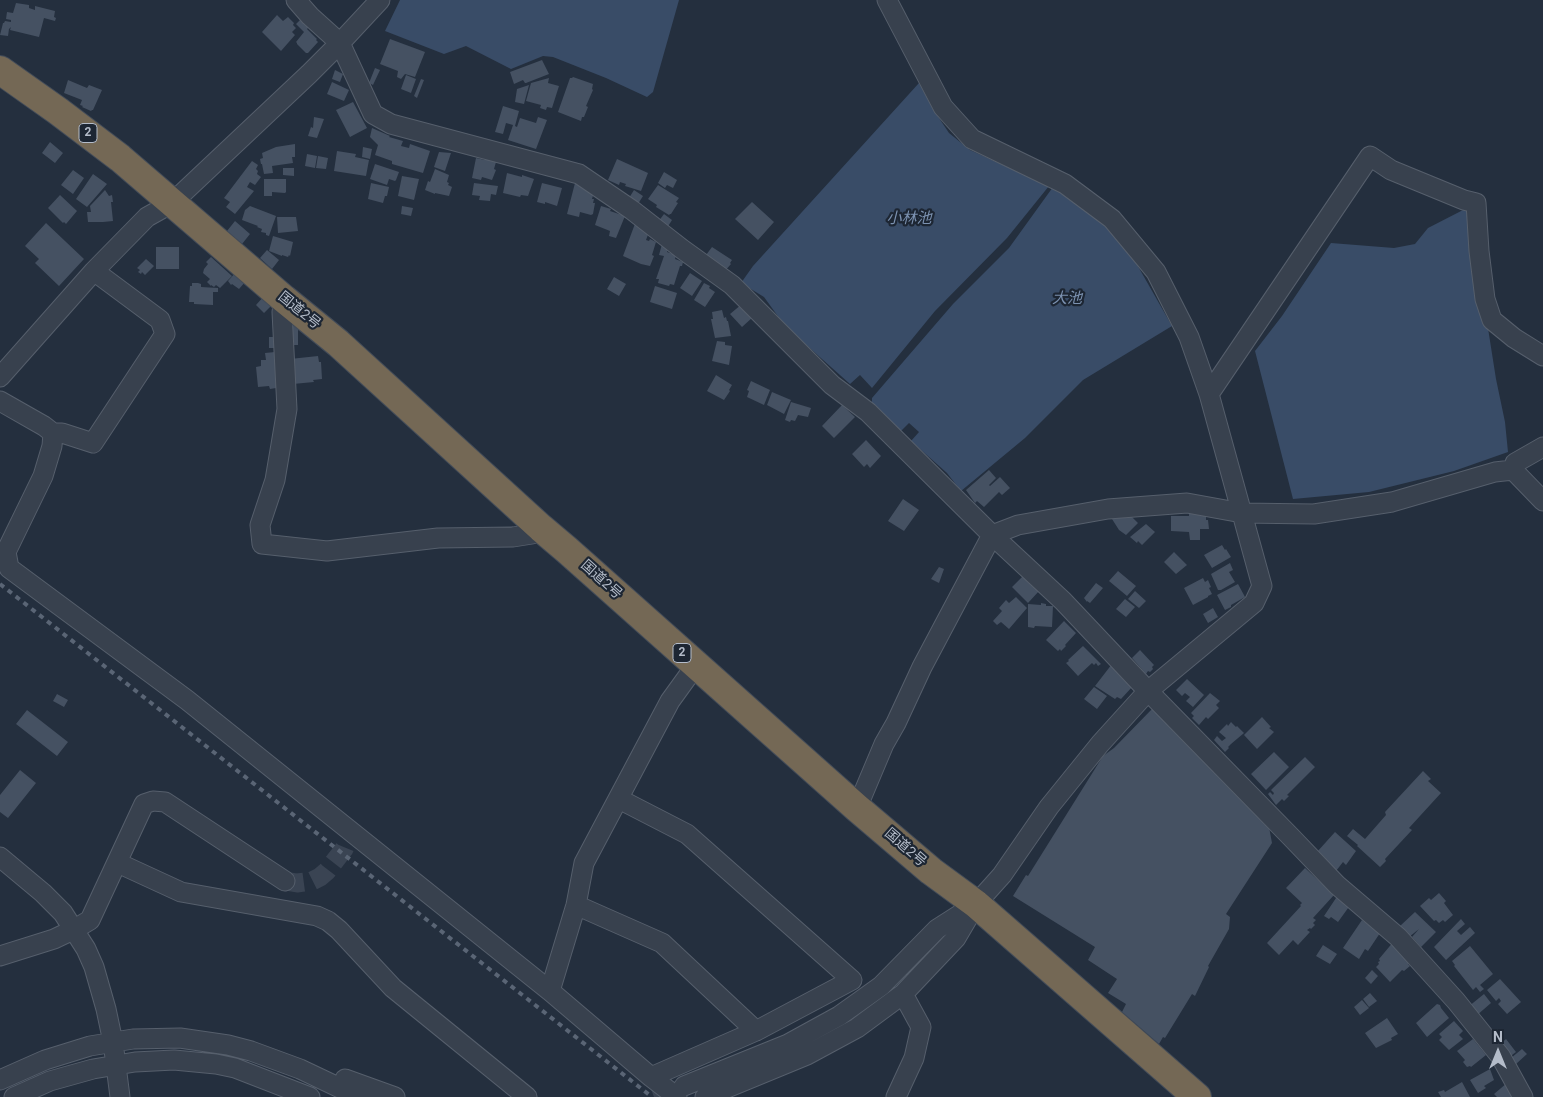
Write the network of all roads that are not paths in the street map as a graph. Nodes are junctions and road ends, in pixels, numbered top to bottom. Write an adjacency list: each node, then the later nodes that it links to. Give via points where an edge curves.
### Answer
1 (296, 0): 4 (street)
2 (380, 0): 4 (street)
3 (887, 0): 11 (street, via 943,106 972,139 1065,184 1112,219 1156,272 1190,337)
4 (340, 43): 6 (street); 19 (street, via 373,114 391,124 579,174 732,285 832,385 868,412)
5 (0, 70): 6 (highway, 国道2号 / 2, via 92,136)
6 (172, 203): 7 (street, via 147,217); 8 (highway, 国道2号 / 2)
7 (94, 271): 10 (street); 13 (street, via 160,320 165,334 93,443)
8 (284, 299): 18 (highway, 国道2号 / 2, via 338,343); 18 (street, via 287,409 275,480 260,525 262,544 327,551 438,538 513,537 532,534)
9 (1543, 356): 11 (street, via 1492,320 1485,299 1476,203 1391,170 1370,156)
10 (0, 377)
11 (1209, 394): 17 (street)
12 (0, 400): 13 (street)
13 (53, 433): 22 (street, via 43,476 6,552 9,568)
14 (1543, 447): 15 (street, via 1515,463)
15 (1513, 470): 16 (street); 17 (street, via 1382,503 1314,514)
16 (1543, 501)
17 (1242, 513): 19 (street, via 1187,503 1108,509 1018,525); 21 (street, via 1262,586 1254,604)
18 (541, 528): 20 (highway, 国道2号 / 2)
19 (992, 535): 21 (street, via 1063,601); 24 (street, via 922,667)
20 (696, 665): 23 (street, via 670,701); 24 (highway, 国道2号 / 2)
21 (1148, 691): 29 (street, via 1049,807 1002,875); 54 (street, via 1337,885 1398,937 1501,1057)
22 (187, 700): 25 (street, via 191,716); 33 (street)
23 (619, 799): 30 (street, via 584,863); 35 (street, via 687,834 852,980)
24 (857, 808): 29 (highway, 国道2号 / 2, via 931,871)
25 (346, 844)
26 (0, 857): 31 (street, via 43,893)
27 (118, 863): 28 (street, via 144,804 164,802); 31 (street, via 90,920); 44 (street, via 181,892 317,916 328,921 393,988)
28 (284, 881)
29 (976, 904): 34 (street, via 956,938); 42 (street, via 937,929 881,986 839,1016 788,1044); 53 (highway, 国道2号 / 2)
30 (576, 905): 33 (street); 35 (street, via 662,943)
31 (75, 929): 32 (street); 36 (street, via 94,967)
32 (0, 956)
33 (550, 992): 39 (street)
34 (903, 994): 51 (street, via 857,1028 807,1055); 52 (street, via 921,1027 914,1058)
35 (756, 1031): 39 (street)
36 (113, 1042): 37 (street); 38 (street, via 162,1038 205,1041 251,1051); 40 (street, via 46,1060)
37 (116, 1065): 41 (street, via 195,1061 235,1068); 43 (street, via 71,1074); 46 (street)
38 (300, 1069): 49 (street); 50 (street, via 338,1076)
39 (650, 1076): 42 (street)
40 (1, 1080)
41 (272, 1082): 47 (street); 48 (street)
42 (680, 1091)
43 (26, 1093): 45 (street)
44 (515, 1093)
45 (14, 1097)
46 (120, 1097)
47 (294, 1097)
48 (310, 1097)
49 (359, 1097)
50 (396, 1097)
51 (705, 1097)
52 (896, 1097)
53 (1197, 1097)
54 (1523, 1097)

